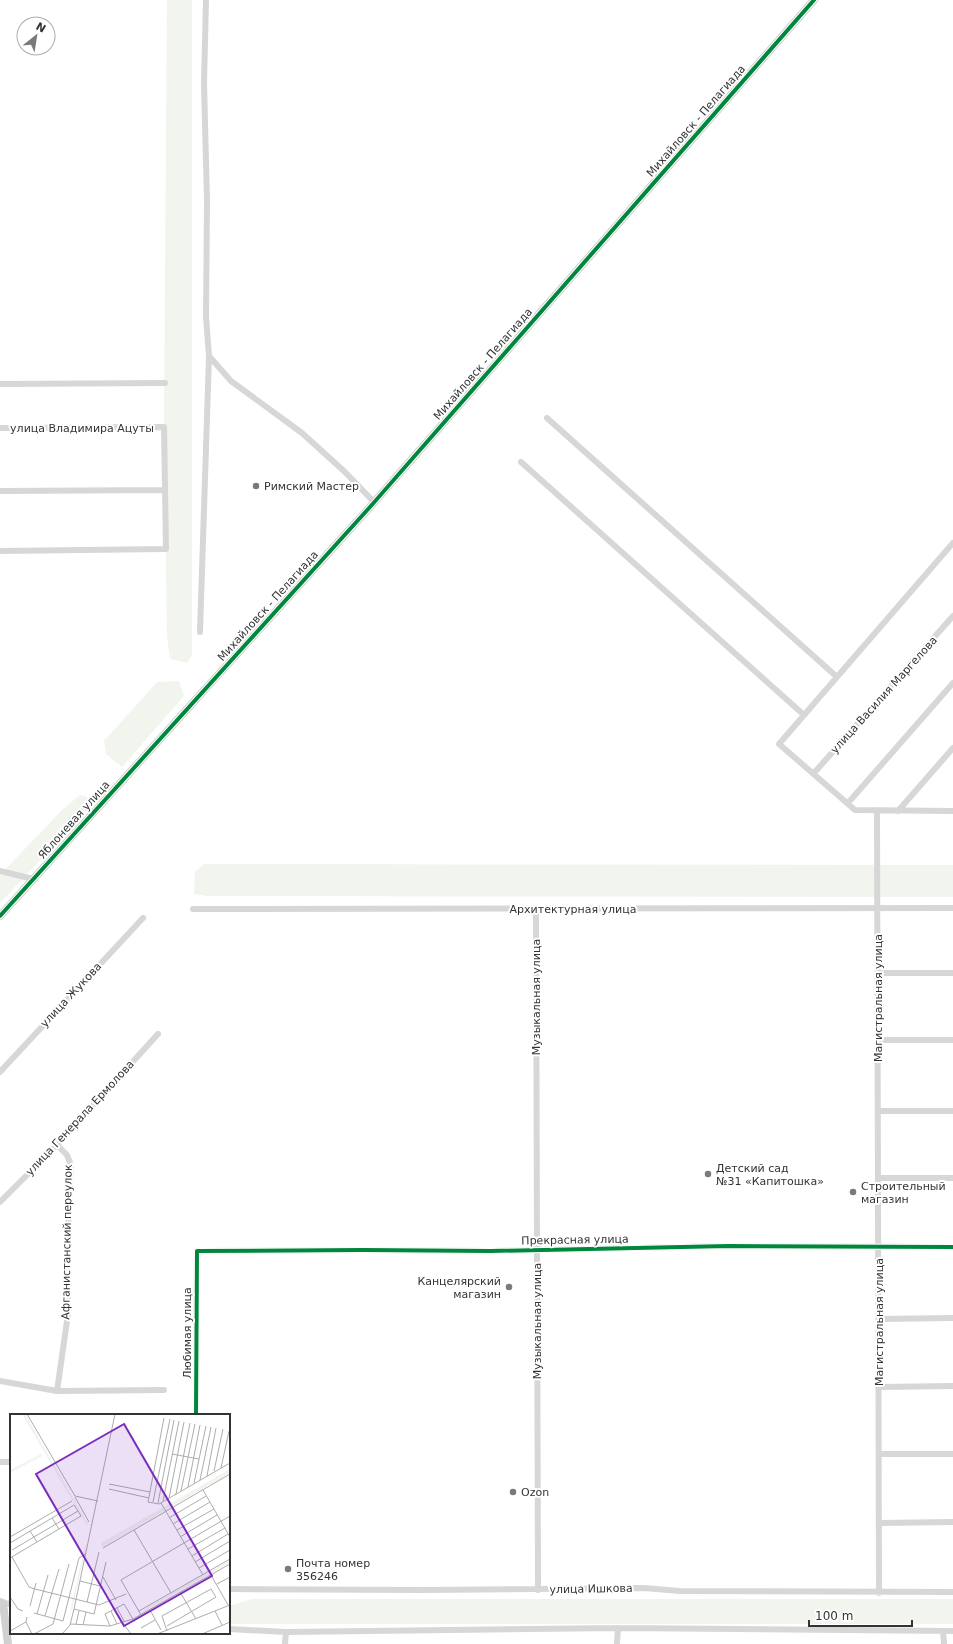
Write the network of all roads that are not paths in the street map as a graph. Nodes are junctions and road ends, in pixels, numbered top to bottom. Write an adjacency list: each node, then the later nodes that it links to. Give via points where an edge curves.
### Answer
1 (206, 0): 3 (street, via 204,83 206,317)
2 (814, 0): 11 (street, Михайловск - Пелагиада)
3 (209, 356): 11 (street, via 231,381 302,433); 15 (street)
4 (0, 384): 5 (street)
5 (164, 384)
6 (547, 418): 16 (street)
7 (0, 428): 9 (street, улица Владимира Ацуты, via 164,427)
8 (521, 462): 18 (street)
9 (165, 490): 10 (street); 13 (street, via 166,549)
10 (0, 492)
11 (374, 502): 19 (street, Михайловск - Пелагиада)
12 (953, 543): 16 (street)
13 (0, 551)
14 (953, 616): 21 (street, улица Василия Маргелова)
15 (200, 632)
16 (837, 677): 18 (street)
17 (953, 683): 22 (street)
18 (804, 715): 21 (street, via 779,744)
19 (161, 737): 27 (street, Яблоневая улица)
20 (953, 748): 24 (street)
21 (814, 773): 22 (street)
22 (848, 803): 23 (street, via 855,810)
23 (877, 810): 24 (street); 28 (street, Магистральная улица)
24 (898, 811): 25 (street)
25 (953, 811)
26 (0, 871): 27 (street)
27 (33, 879): 32 (street, Яблоневая улица)
28 (878, 908): 29 (street, Архитектурная улица); 31 (street, Архитектурная улица); 34 (street, Магистральная улица)
29 (953, 908)
30 (194, 909): 31 (street, Архитектурная улица)
31 (536, 909): 48 (street, Музыкальная улица)
32 (0, 916)
33 (142, 918): 39 (street, улица Жукова)
34 (878, 973): 35 (street); 37 (street, Магистральная улица)
35 (953, 973)
36 (158, 1034): 42 (street, улица Генерала Ермолова)
37 (878, 1040): 38 (street); 40 (street, Магистральная улица)
38 (953, 1040)
39 (0, 1072)
40 (878, 1111): 41 (street); 43 (street, Магистральная улица)
41 (953, 1111)
42 (57, 1145): 45 (street, улица Генерала Ермолова); 56 (street, Афганистанский переулок, via 67,1155 70,1165 68,1314)
43 (878, 1178): 44 (street); 47 (street, Магистральная улица)
44 (953, 1178)
45 (0, 1202)
46 (953, 1246): 47 (street, Прекрасная улица)
47 (878, 1247): 48 (street, Прекрасная улица, via 728,1246); 51 (street, Магистральная улица)
48 (537, 1250): 49 (street, Прекрасная улица); 63 (street, Музыкальная улица)
49 (197, 1251): 57 (street, Любимая улица)
50 (953, 1318): 51 (street)
51 (879, 1319): 53 (street, Магистральная улица)
52 (0, 1381): 56 (street)
53 (879, 1386): 54 (street); 58 (street, Магистральная улица)
54 (953, 1386)
55 (164, 1390): 56 (street)
56 (57, 1391)
57 (196, 1414)
58 (879, 1454): 59 (street); 61 (street, Магистральная улица)
59 (953, 1454)
60 (953, 1522): 61 (street)
61 (879, 1523): 64 (street, Магистральная улица)
62 (230, 1589): 63 (street, улица Ишкова)
63 (538, 1590): 64 (street, улица Ишкова, via 644,1588 680,1591)
64 (879, 1592): 65 (street, улица Ишкова)
65 (953, 1592)
66 (5, 1603): 72 (street)
67 (618, 1628): 69 (street); 71 (street); 74 (street)
68 (230, 1629): 71 (street)
69 (943, 1631): 70 (street); 75 (street)
70 (953, 1631)
71 (286, 1632): 73 (street)
72 (8, 1644)
73 (285, 1644)
74 (617, 1644)
75 (944, 1644)

